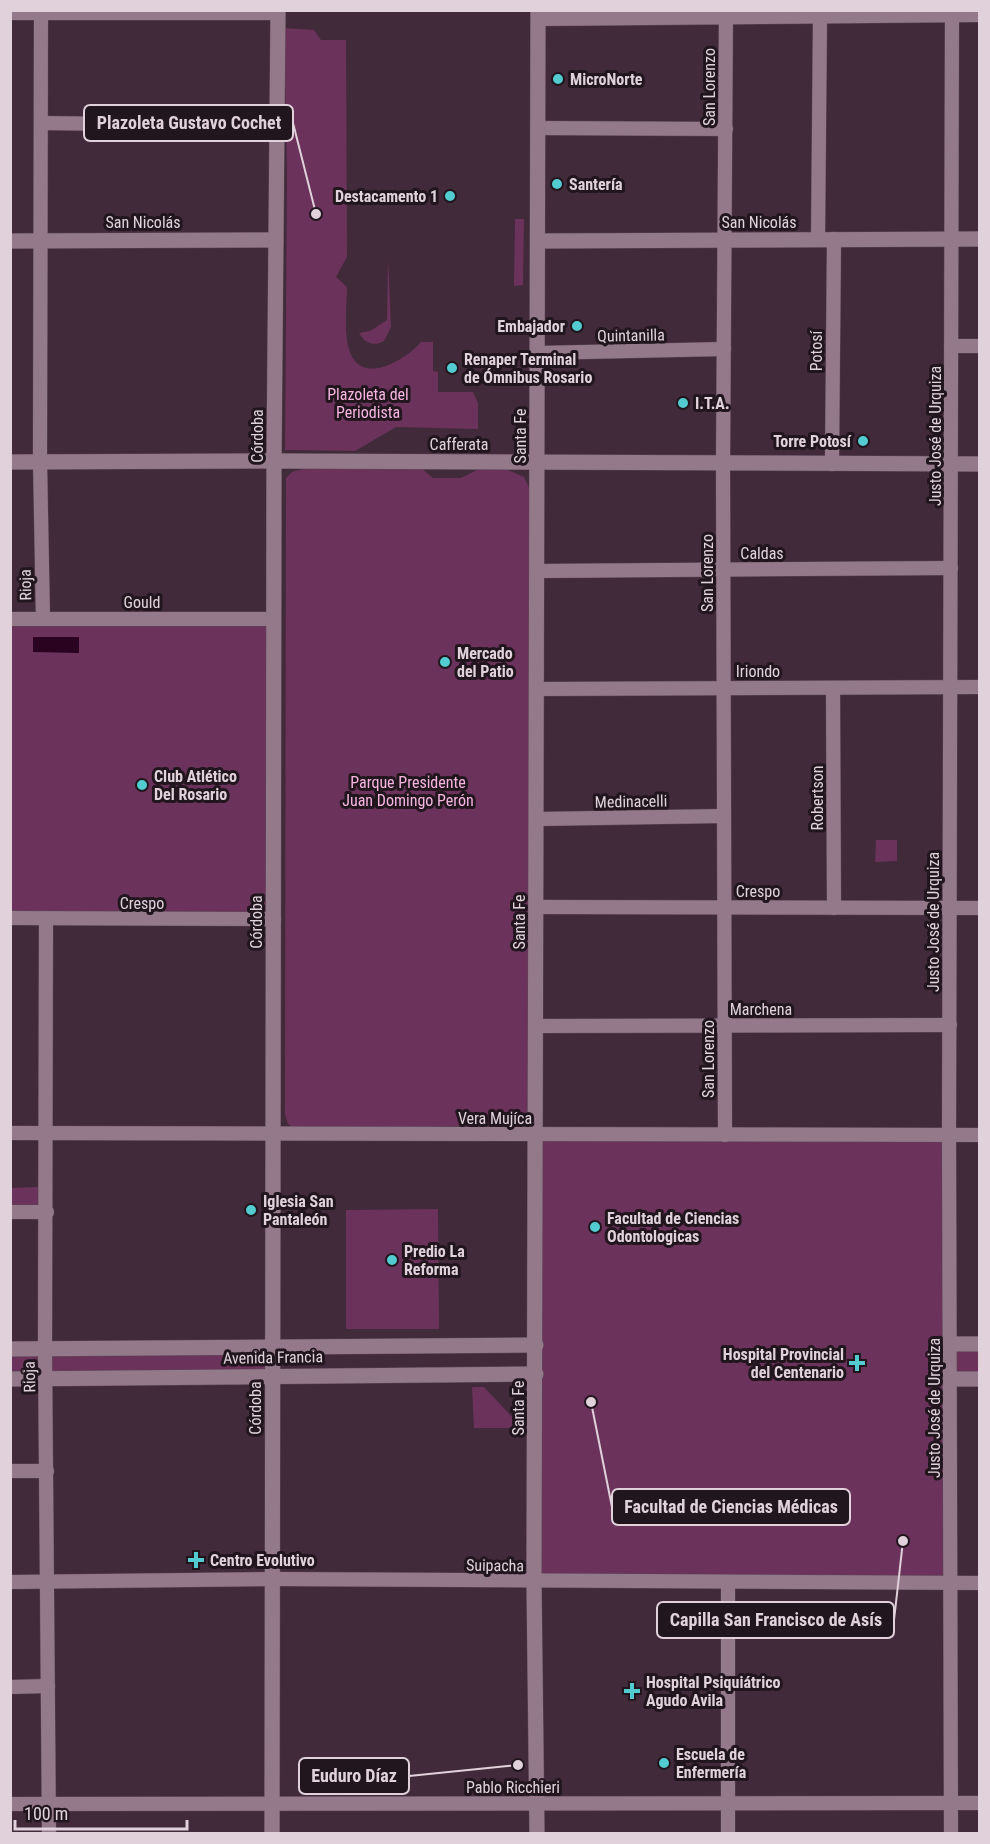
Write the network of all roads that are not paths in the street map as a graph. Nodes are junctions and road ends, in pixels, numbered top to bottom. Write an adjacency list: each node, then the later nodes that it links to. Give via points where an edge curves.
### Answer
1 (41, 12): 2 (street); 4 (street); 9 (street, Rioja)
2 (278, 12): 10 (main road, Córdoba)
3 (952, 13): 7 (street); 8 (street); 14 (street, Justo José de Urquiza)
4 (10, 14)
5 (726, 14): 6 (street); 8 (street); 12 (street, San Lorenzo)
6 (538, 15): 11 (main road, Santa Fe)
7 (980, 15)
8 (820, 16): 18 (street)
9 (41, 123): 10 (street); 20 (street, Rioja)
10 (277, 126): 16 (main road, Córdoba)
11 (538, 128): 12 (street); 21 (main road, Santa Fe)
12 (726, 129): 17 (street, San Lorenzo)
13 (834, 239): 14 (main road, San Nicolás); 18 (main road, San Nicolás); 31 (street, Potosí)
14 (952, 239): 15 (main road, San Nicolás); 22 (street, Justo José de Urquiza)
15 (980, 239)
16 (276, 240): 20 (main road, San Nicolás); 26 (main road, Córdoba)
17 (725, 240): 18 (main road, San Nicolás); 21 (main road, San Nicolás); 24 (street, San Lorenzo)
18 (818, 240)
19 (10, 241): 20 (main road, San Nicolás)
20 (40, 241): 27 (street, Rioja)
21 (538, 241): 25 (main road, Santa Fe)
22 (951, 346): 23 (street); 32 (street, Justo José de Urquiza)
23 (980, 346)
24 (724, 350): 25 (street, Quintanilla); 30 (street, San Lorenzo)
25 (538, 353): 29 (main road, Santa Fe)
26 (274, 460): 27 (main road, Cafferata); 29 (main road, Cafferata); 39 (main road, Córdoba)
27 (40, 461): 28 (main road, Cafferata); 38 (street, Rioja)
28 (10, 462)
29 (538, 462): 30 (main road, Cafferata); 36 (main road, Santa Fe)
30 (723, 464): 31 (main road, Cafferata); 35 (street, San Lorenzo)
31 (832, 464): 32 (main road, Cafferata)
32 (951, 464): 33 (main road, Cafferata); 34 (street, Justo José de Urquiza)
33 (980, 464)
34 (951, 568): 35 (street, Caldas); 40 (street, Justo José de Urquiza)
35 (724, 570): 36 (street, Caldas); 42 (street, San Lorenzo)
36 (538, 571): 44 (main road, Santa Fe)
37 (10, 618): 38 (street, Gould)
38 (43, 618): 39 (street, Gould)
39 (274, 619): 54 (main road, Córdoba)
40 (950, 687): 41 (street, Iriondo); 43 (street, Iriondo); 50 (street, Justo José de Urquiza)
41 (980, 687)
42 (724, 688): 43 (street, Iriondo); 44 (street, Iriondo); 45 (street, San Lorenzo)
43 (833, 688): 49 (street, Robertson)
44 (537, 689): 46 (main road, Santa Fe)
45 (724, 816): 46 (street, Medinacelli); 48 (street, San Lorenzo)
46 (537, 819): 47 (main road, Santa Fe)
47 (537, 907): 48 (street, Crespo); 57 (main road, Santa Fe)
48 (724, 908): 49 (street, Crespo); 55 (street, San Lorenzo)
49 (834, 908): 50 (street, Crespo)
50 (950, 908): 51 (street, Crespo); 56 (street, Justo José de Urquiza)
51 (980, 908)
52 (10, 918): 53 (street, Crespo)
53 (46, 919): 54 (street, Crespo); 59 (street, Rioja)
54 (274, 919): 60 (main road, Córdoba)
55 (725, 1025): 56 (street, Marchena); 57 (street, Marchena); 63 (street, San Lorenzo)
56 (950, 1025): 62 (street, Justo José de Urquiza)
57 (537, 1026): 61 (main road, Santa Fe)
58 (10, 1133): 59 (street, Vera Mujíca)
59 (46, 1133): 60 (street, Vera Mujíca); 66 (street, Rioja)
60 (273, 1134): 61 (street, Vera Mujíca); 70 (main road, Córdoba)
61 (537, 1134): 63 (street, Vera Mujíca); 69 (main road, Santa Fe)
62 (949, 1134): 63 (street, Vera Mujíca); 64 (street, Vera Mujíca); 67 (street, Justo José de Urquiza)
63 (725, 1135)
64 (980, 1135)
65 (10, 1212): 66 (street)
66 (47, 1212): 72 (street, Rioja)
67 (950, 1344): 68 (main road); 76 (street, Justo José de Urquiza)
68 (980, 1344)
69 (536, 1345): 70 (main road, Avenida Francia); 73 (main road, Santa Fe)
70 (273, 1347): 72 (main road, Avenida Francia); 74 (main road, Córdoba)
71 (10, 1349): 72 (main road, Avenida Francia)
72 (45, 1349): 78 (street, Rioja)
73 (536, 1374): 74 (main road, Avenida Francia); 84 (main road, Santa Fe)
74 (273, 1375): 78 (main road, Avenida Francia); 81 (main road, Córdoba)
75 (10, 1379): 78 (main road, Avenida Francia)
76 (950, 1379): 77 (main road); 86 (street, Justo José de Urquiza)
77 (980, 1379)
78 (46, 1380): 79 (street, Rioja)
79 (46, 1471): 80 (street); 83 (street, Rioja)
80 (10, 1472)
81 (273, 1579): 83 (street, Suipacha); 84 (street, Suipacha); 90 (main road, Córdoba)
82 (10, 1582): 83 (street, Suipacha)
83 (47, 1582): 88 (street, Rioja)
84 (534, 1582): 85 (street, Suipacha); 91 (main road, Santa Fe)
85 (728, 1582): 86 (street, Suipacha); 92 (street)
86 (951, 1583): 87 (street, Suipacha); 93 (street, Justo José de Urquiza)
87 (980, 1583)
88 (48, 1686): 89 (street); 96 (street, Rioja)
89 (10, 1687)
90 (272, 1803): 91 (street, Pablo Ricchieri); 96 (street, Pablo Ricchieri); 98 (main road, Córdoba)
91 (537, 1803): 92 (street, Pablo Ricchieri); 99 (main road, Santa Fe)
92 (729, 1803): 93 (street, Pablo Ricchieri); 100 (street)
93 (951, 1803): 94 (street, Pablo Ricchieri); 101 (street, Justo José de Urquiza)
94 (980, 1803)
95 (10, 1804): 96 (street, Pablo Ricchieri)
96 (48, 1804): 97 (street, Rioja)
97 (49, 1833)
98 (272, 1833)
99 (537, 1833)
100 (728, 1833)
101 (951, 1833)

